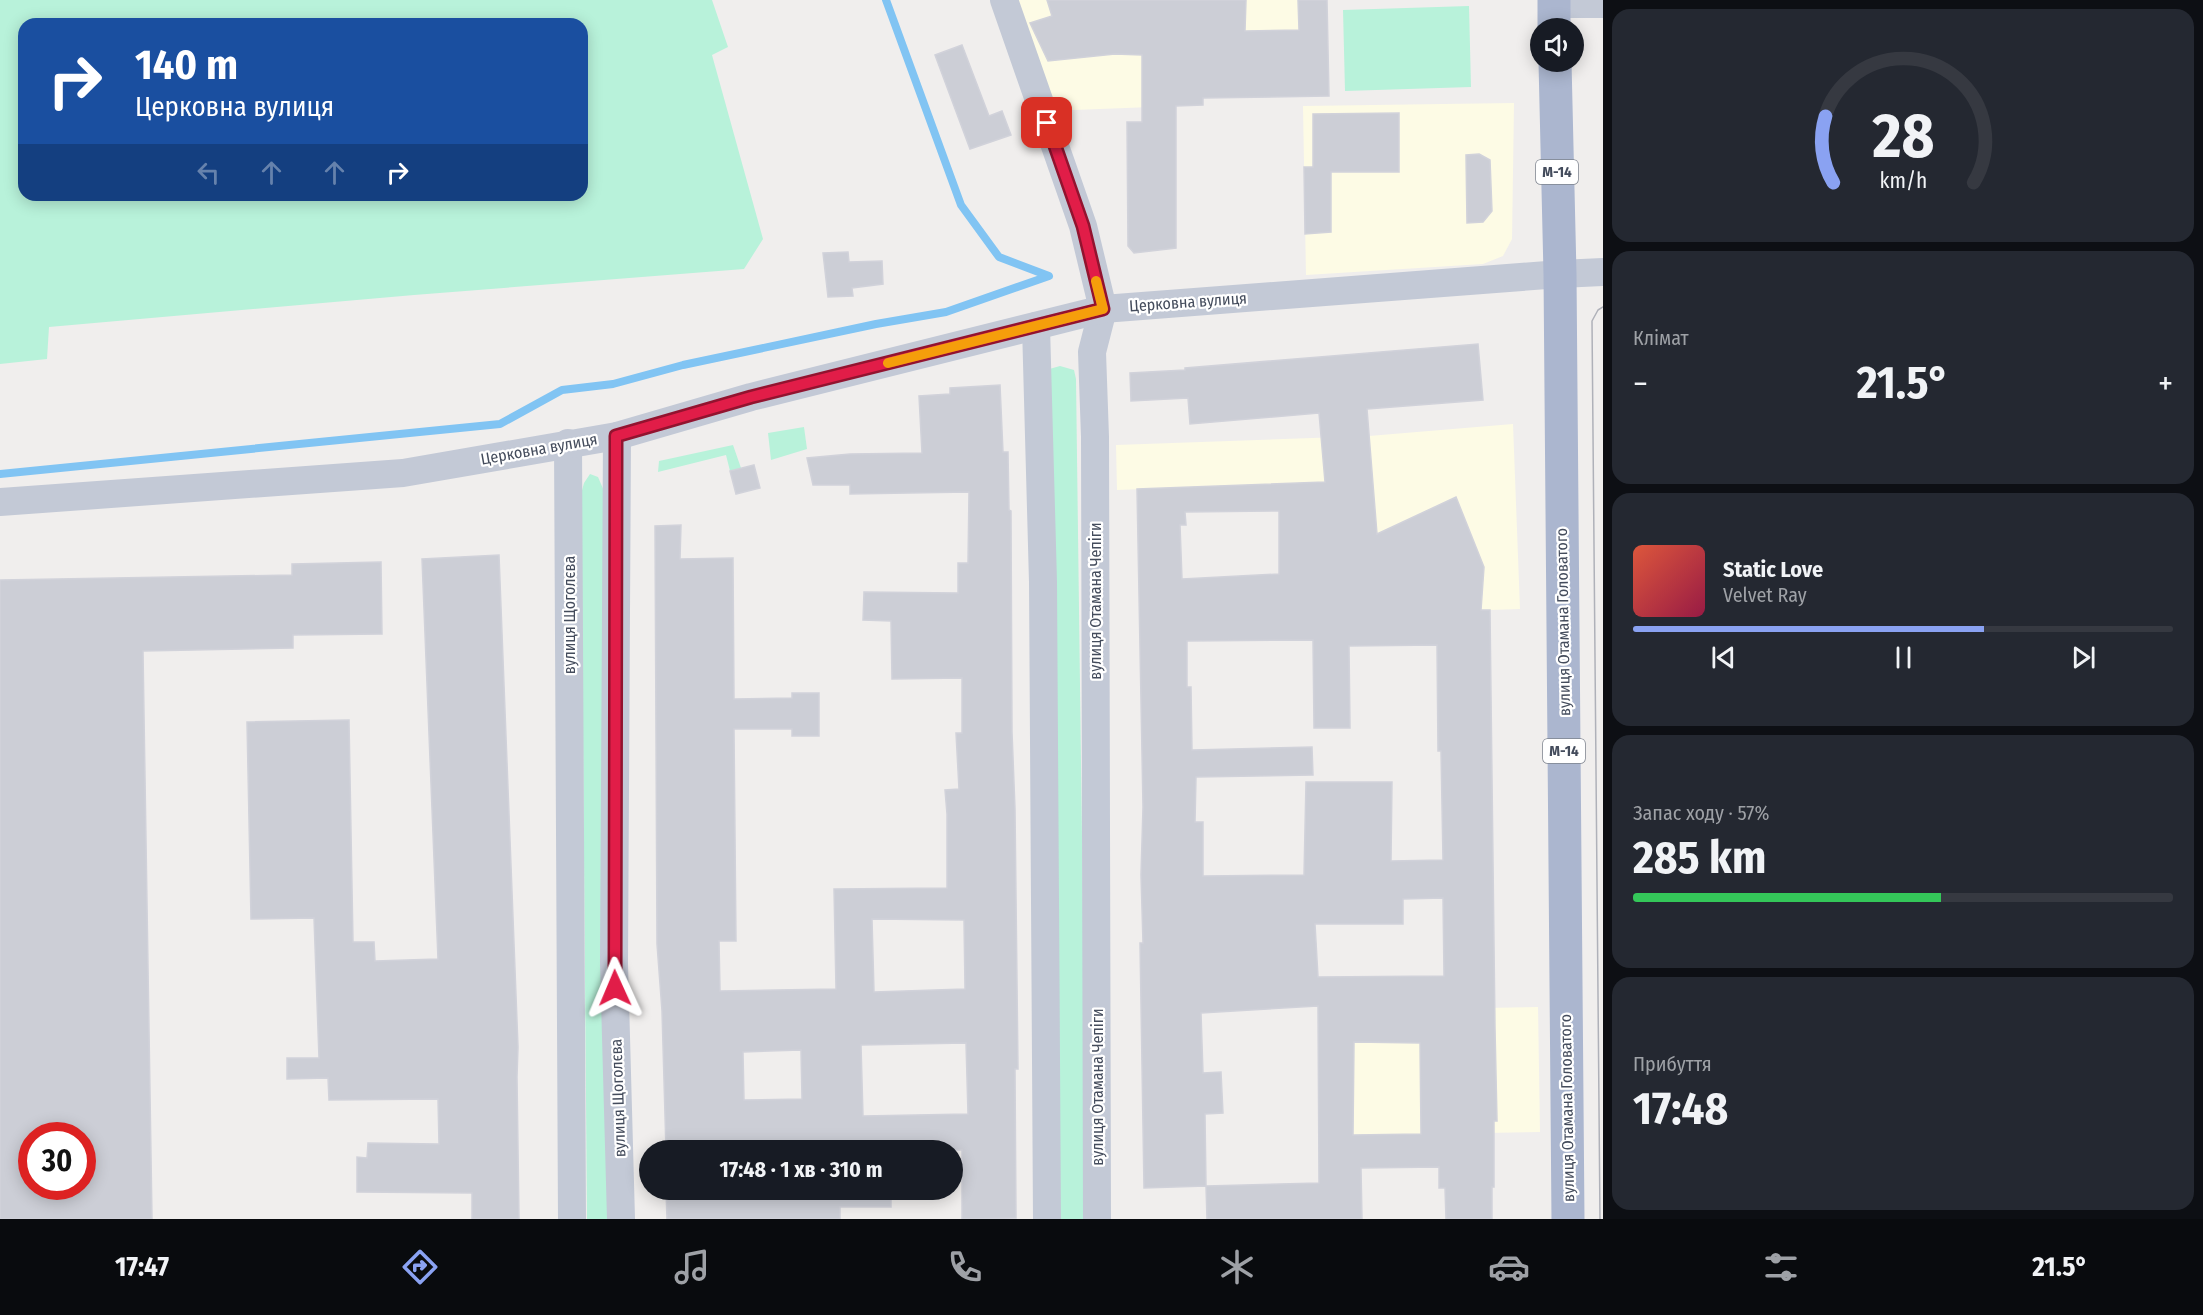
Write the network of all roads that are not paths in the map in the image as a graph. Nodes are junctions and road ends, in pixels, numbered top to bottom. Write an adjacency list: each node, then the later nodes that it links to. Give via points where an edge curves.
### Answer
1 (1004, 0): 7 (street, вулиця Отамана Чепіги, via 1083,226)
2 (1603, 4): 3 (street)
3 (1554, 11)
4 (1555, 72): 6 (main road, вулиця Отамана Головатого / М-14)
5 (1603, 272): 6 (street, Церковна вулиця)
6 (1560, 274): 7 (street, Церковна вулиця); 16 (main road, вулиця Отамана Головатого / М-14)
7 (1103, 309): 8 (street, Церковна вулиця); 15 (street, вулиця Отамана Чепіги, via 1092,352)
8 (1036, 326): 9 (street, Церковна вулиця, via 751,397); 14 (street, via 1043,582)
9 (616, 436): 10 (street, Церковна вулиця); 13 (street, вулиця Щоголєва, via 614,964)
10 (568, 443): 11 (street, Церковна вулиця, via 403,473); 12 (street, вулиця Щоголєва)
11 (0, 501)
12 (572, 1219)
13 (621, 1219)
14 (1047, 1219)
15 (1097, 1219)
16 (1568, 1219)

